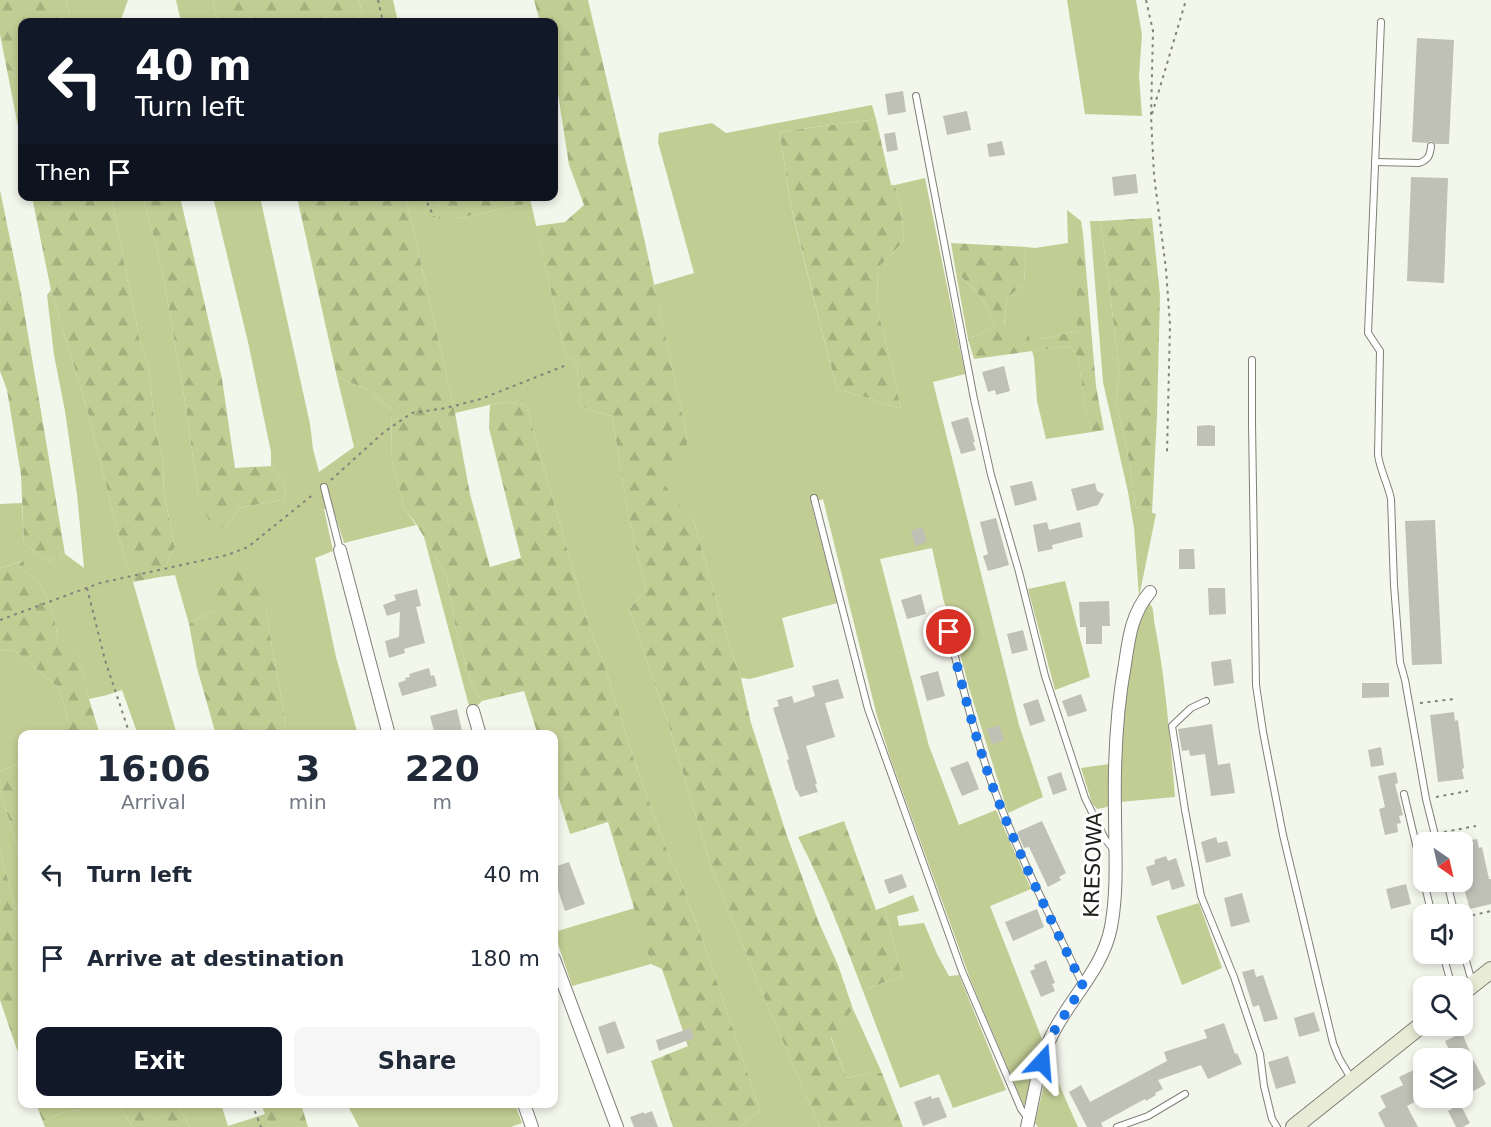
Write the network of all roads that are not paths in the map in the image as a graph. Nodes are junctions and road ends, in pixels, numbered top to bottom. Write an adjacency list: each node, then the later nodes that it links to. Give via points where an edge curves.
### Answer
1 (1381, 22): 4 (lane)
2 (916, 96): 18 (lane, via 991,475 1045,676 1085,798)
3 (1431, 146): 4 (lane, via 1428,158 1419,163)
4 (1375, 162): 16 (lane, via 1368,333 1380,351 1378,454 1391,499 1400,662)
5 (1252, 360): 26 (lane, via 1256,685 1282,834 1333,1043)
6 (324, 487): 8 (lane)
7 (814, 498): 29 (lane, via 868,709 962,971)
8 (340, 550): 13 (street)
9 (1150, 592): 18 (street, KRESOWA, via 1134,618 1119,699)
10 (949, 632): 24 (lane, via 991,781)
11 (1206, 702): 33 (lane, via 1191,708 1172,726 1185,810 1201,896 1260,1054 1264,1086)
12 (473, 711): 14 (street)
13 (388, 730)
14 (479, 730)
15 (1404, 794): 17 (lane)
16 (1434, 832)
17 (1413, 833)
18 (1115, 851): 24 (street, KRESOWA, via 1110,928 1100,957)
19 (1467, 964): 22 (lane)
20 (558, 970): 31 (street)
21 (1491, 970): 22 (street)
22 (1476, 982): 23 (street)
23 (1473, 984)
24 (1083, 986): 29 (street, KRESOWA, via 1051,1036)
25 (1413, 1032): 26 (street)
26 (1352, 1080): 34 (street)
27 (1185, 1094): 32 (lane, via 1148,1116)
28 (525, 1108): 30 (street)
29 (1028, 1123)
30 (532, 1127)
31 (617, 1127)
32 (1117, 1127)
33 (1277, 1127)
34 (1294, 1127)

